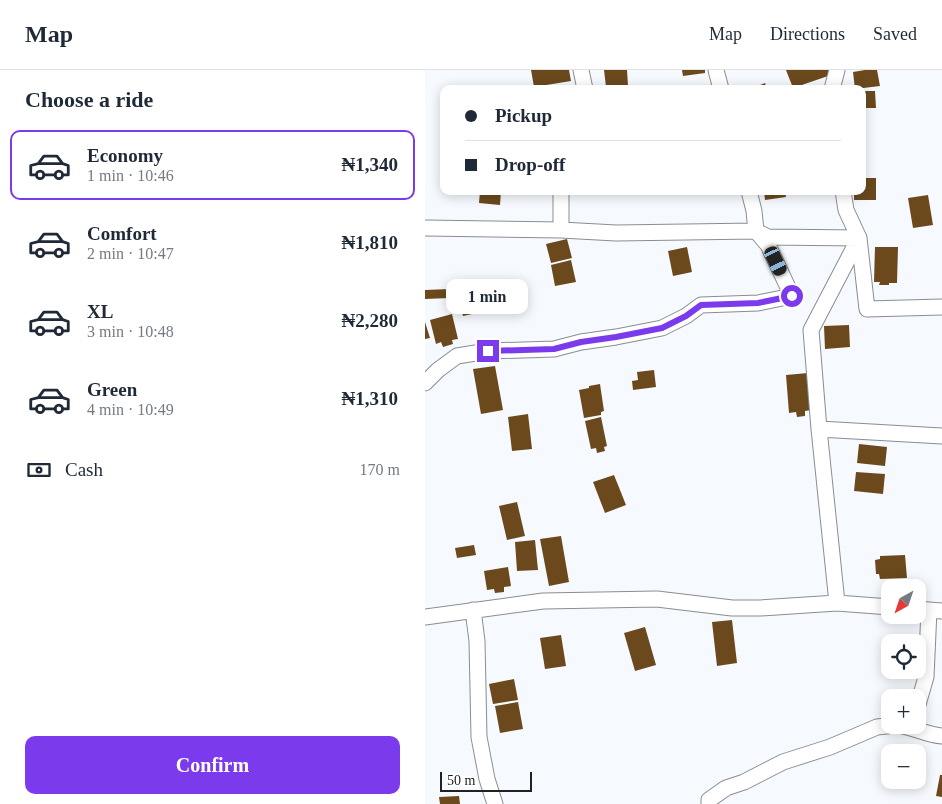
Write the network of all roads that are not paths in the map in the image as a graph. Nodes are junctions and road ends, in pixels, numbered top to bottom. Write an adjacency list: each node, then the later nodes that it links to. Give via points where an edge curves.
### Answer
1 (581, 70): 4 (street)
2 (716, 70): 5 (street)
3 (837, 70): 6 (street)
4 (584, 85)
5 (720, 85)
6 (833, 85)
7 (561, 195): 11 (street)
8 (750, 195): 12 (street)
9 (844, 195): 13 (street, via 846,210)
10 (425, 228): 11 (street)
11 (561, 230): 12 (street, via 616,233)
12 (756, 230): 13 (street, via 768,237); 15 (street, via 768,245 792,296 758,303 701,305 662,328 554,349 488,351 457,356)
13 (859, 238): 14 (street, via 867,309); 16 (street, via 811,330)
14 (942, 307)
15 (425, 383)
16 (819, 430): 17 (street); 18 (street)
17 (942, 436)
18 (837, 603): 19 (street); 20 (street, via 732,608 657,599 543,601)
19 (881, 606)
20 (473, 610): 22 (street); 27 (street, via 477,641 479,737)
21 (929, 610): 23 (street)
22 (425, 617)
23 (923, 689)
24 (881, 727): 28 (street, via 783,762 725,788 709,800)
25 (926, 734): 26 (street)
26 (942, 736)
27 (495, 804)
28 (709, 804)

